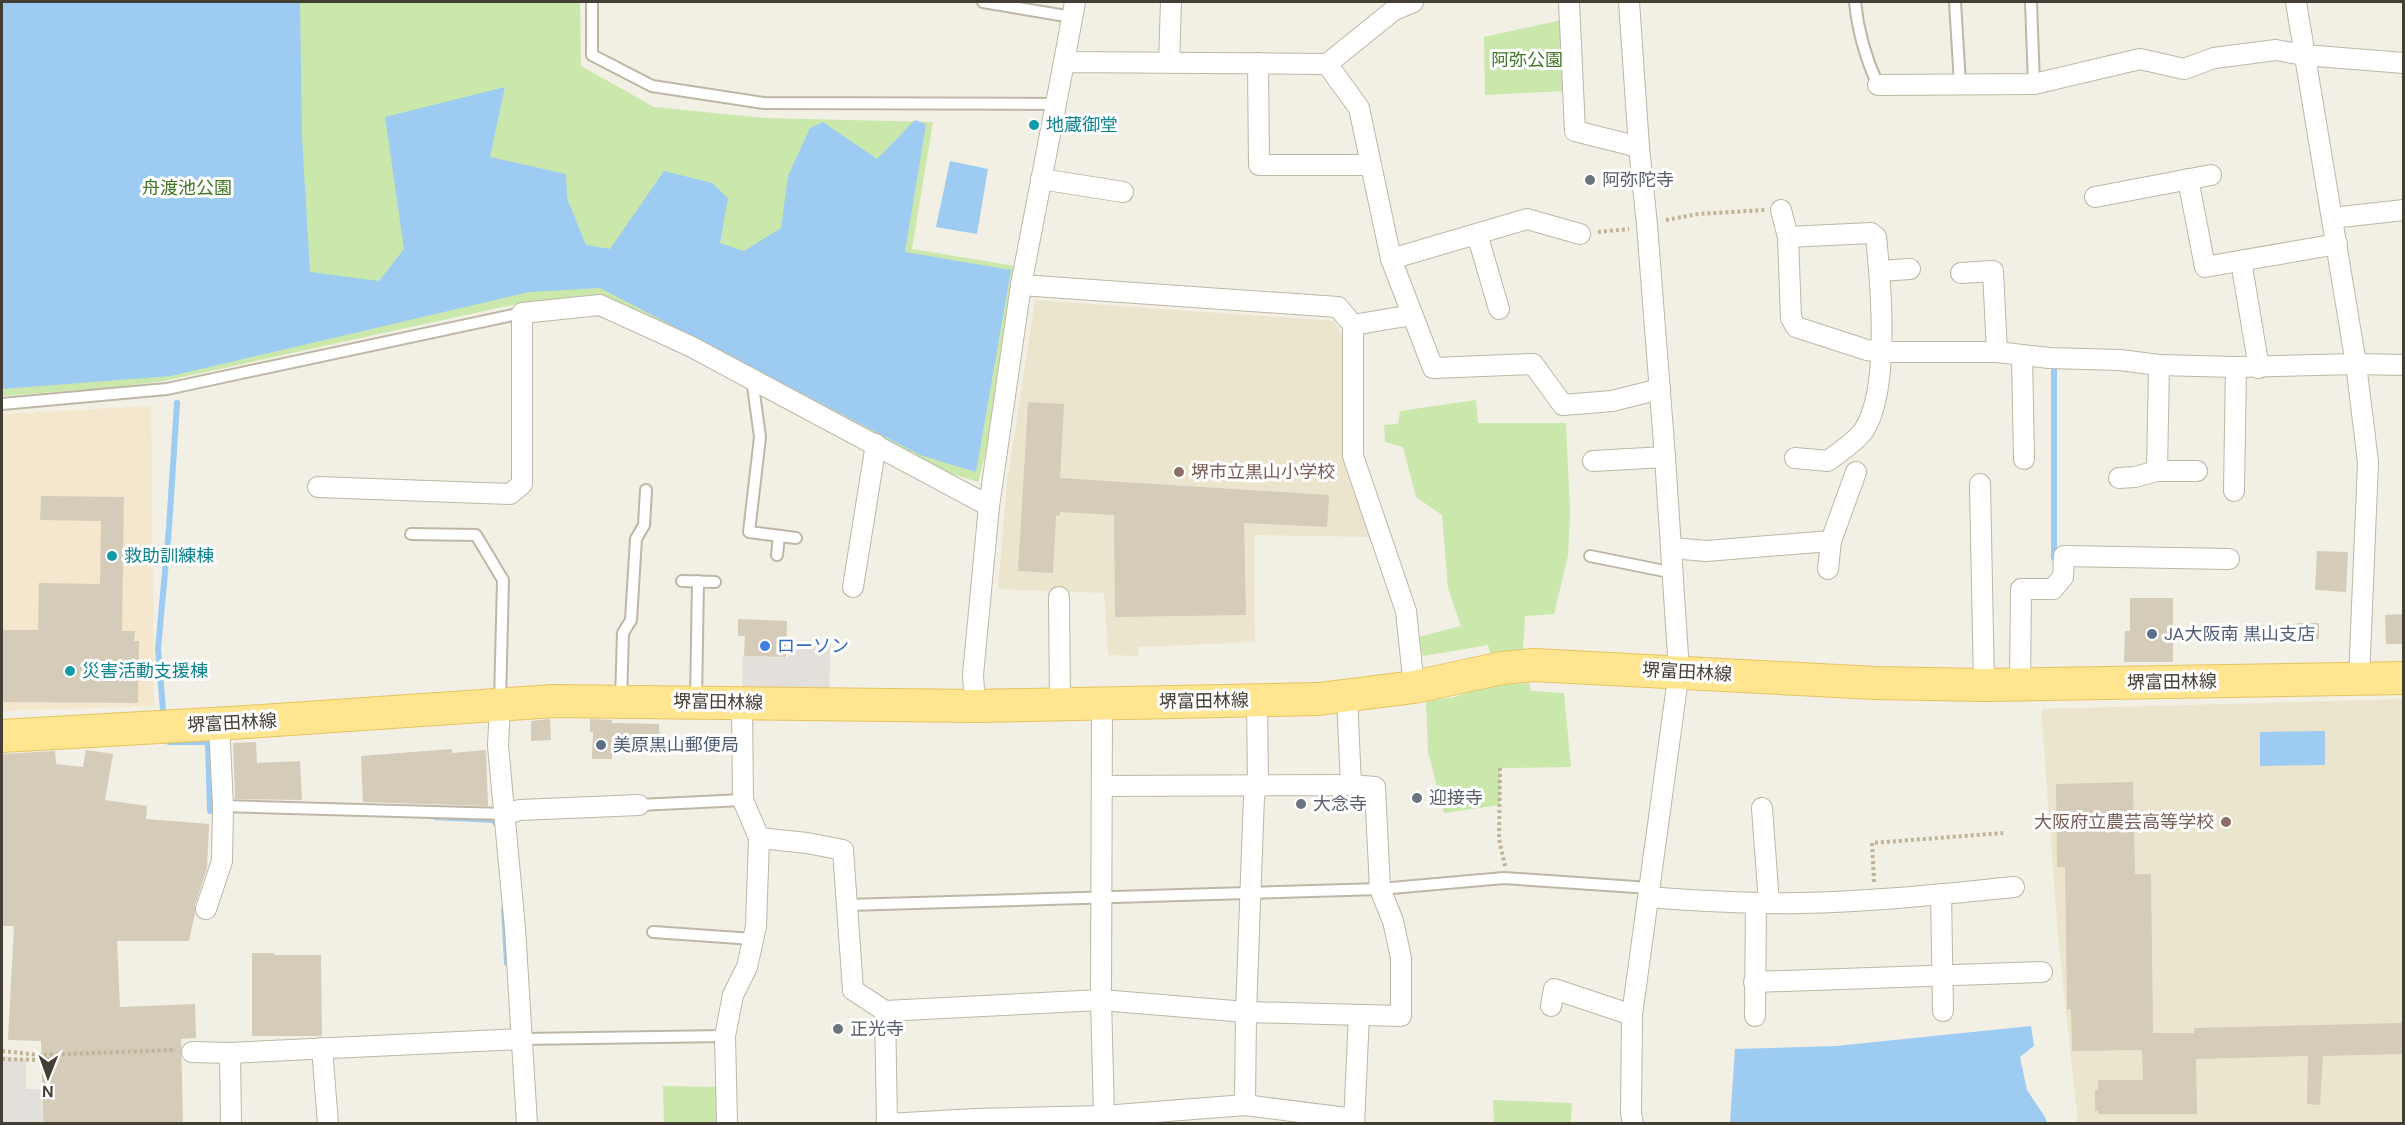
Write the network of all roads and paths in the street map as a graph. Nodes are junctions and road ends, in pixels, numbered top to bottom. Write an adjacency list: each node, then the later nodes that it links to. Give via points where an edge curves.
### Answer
1 (592, 2): 21 (lane, via 592,56 652,86 764,103)
2 (983, 2): 11 (lane)
3 (1171, 2): 14 (street)
4 (1413, 2): 16 (street, via 1394,10)
5 (1569, 2): 22 (street, via 1575,131)
6 (1629, 2): 22 (street)
7 (1855, 2): 20 (lane, via 1858,32)
8 (1955, 2): 18 (lane)
9 (2031, 2): 19 (lane)
10 (2296, 2): 12 (street)
11 (1073, 9): 13 (street)
12 (2304, 56): 17 (street); 19 (street, via 2276,50 2214,58 2184,69 2140,59); 31 (street)
13 (1064, 62): 14 (street); 21 (street)
14 (1169, 63): 15 (street)
15 (1258, 63): 16 (street); 23 (street, via 1259,165)
16 (1327, 63): 23 (street, via 1359,108)
17 (2403, 63)
18 (1959, 84): 19 (street); 20 (street)
19 (2034, 84)
20 (1878, 85)
21 (1055, 104): 25 (street)
22 (1639, 147): 32 (street)
23 (1371, 165): 37 (street)
24 (2211, 175): 26 (street)
25 (1041, 179): 27 (street); 42 (street)
26 (2188, 179): 28 (street); 38 (street, via 2205,267)
27 (1123, 192)
28 (2095, 197)
29 (1781, 210): 32 (path, via 1698,214); 35 (street)
30 (2403, 210): 31 (street)
31 (2332, 218): 36 (street)
32 (1647, 225): 34 (path); 56 (street)
33 (1477, 234): 34 (street, via 1527,219); 37 (street); 43 (street)
34 (1580, 234)
35 (1788, 237): 40 (street, via 1871,233 1876,237); 47 (street, via 1791,318 1796,327 1867,351)
36 (2337, 244): 38 (street); 50 (street)
37 (1391, 259): 45 (street)
38 (2241, 261): 54 (street)
39 (1910, 269): 40 (street)
40 (1880, 271): 47 (street)
41 (1961, 273): 48 (street, via 1993,271)
42 (1021, 285): 46 (street, via 1338,307); 71 (street)
43 (1499, 309)
44 (522, 313): 55 (street, via 600,304); 57 (lane, via 167,390); 68 (street, via 522,484 510,494)
45 (1412, 315): 46 (street); 56 (street, via 1432,368 1533,364 1563,405 1612,401)
46 (1353, 325): 92 (street, via 1353,456 1407,611)
47 (1882, 352): 48 (street); 60 (street, via 1873,409 1863,432 1828,461)
48 (1997, 352): 49 (street)
49 (2022, 355): 51 (street); 61 (street)
50 (2356, 364): 52 (street); 54 (street); 89 (street, via 2368,462)
51 (2159, 365): 53 (street); 63 (street)
52 (2403, 365)
53 (2236, 367): 54 (street); 70 (street)
54 (2259, 368)
55 (752, 379): 58 (street); 73 (lane, via 760,437 748,532)
56 (1660, 389): 59 (street)
57 (2, 404)
58 (876, 444): 71 (street); 85 (street)
59 (1665, 457): 62 (street); 76 (street)
60 (1795, 458)
61 (2024, 459)
62 (1593, 461)
63 (2157, 471): 64 (street); 66 (street)
64 (2197, 471)
65 (1856, 472): 75 (street)
66 (2119, 478)
67 (1980, 484): 91 (street)
68 (318, 487)
69 (646, 490): 95 (lane, via 644,525 636,538 631,620 623,633)
70 (2234, 491)
71 (989, 506): 101 (street, via 973,675)
72 (411, 534): 100 (lane, via 476,535 503,580)
73 (780, 536): 74 (lane); 77 (lane)
74 (796, 538)
75 (1831, 541): 76 (street, via 1706,550); 80 (street)
76 (1672, 548): 81 (street)
77 (777, 555)
78 (1590, 556): 81 (lane)
79 (2229, 559): 90 (street, via 2064,556 2063,577 2052,589 2021,589)
80 (1828, 569)
81 (1674, 573): 87 (street)
82 (682, 581): 83 (lane)
83 (698, 581): 84 (lane); 96 (lane)
84 (714, 582)
85 (853, 587)
86 (1059, 597): 99 (street, via 1052,634)
87 (1679, 672): 91 (main road, 堺富田林線); 92 (main road, 堺富田林線, via 1534,665); 118 (street)
88 (2403, 678): 89 (main road, 堺富田林線)
89 (2359, 679): 90 (main road, 堺富田林線)
90 (2020, 684): 91 (main road, 堺富田林線)
91 (1984, 685)
92 (1414, 687): 93 (main road, 堺富田林線)
93 (1347, 697): 94 (main road, 堺富田林線); 106 (street)
94 (1257, 700): 98 (main road, 堺富田林線); 105 (street)
95 (621, 701): 96 (main road, 堺富田林線); 100 (main road, 堺富田林線)
96 (696, 701): 97 (main road, 堺富田林線)
97 (742, 702): 101 (main road, 堺富田林線); 108 (street)
98 (1101, 703): 99 (main road, 堺富田林線); 107 (street)
99 (1060, 704): 101 (main road, 堺富田林線)
100 (500, 705): 102 (main road, 堺富田林線); 112 (street, via 498,746)
101 (975, 706)
102 (219, 724): 103 (main road, 堺富田林線); 110 (street)
103 (2, 736)
104 (1500, 768): 115 (path, via 1499,839)
105 (1258, 785): 106 (street); 107 (street); 119 (street, via 1254,796)
106 (1351, 785): 117 (street, via 1375,787)
107 (1102, 786): 121 (street)
108 (743, 800): 109 (lane); 114 (street)
109 (639, 805): 112 (street, via 520,810)
110 (223, 806): 112 (lane); 125 (street, via 222,861)
111 (1762, 808): 123 (street)
112 (506, 814): 140 (street)
113 (2003, 833): 122 (path, via 1872,843)
114 (759, 838): 124 (street, via 843,850); 127 (street)
115 (1508, 878): 117 (lane); 118 (lane)
116 (2014, 886): 120 (street)
117 (1380, 889): 119 (lane); 136 (street, via 1393,921 1401,958 1401,1016)
118 (1649, 893): 123 (street); 137 (street)
119 (1251, 894): 121 (lane); 135 (street)
120 (1941, 894): 122 (street); 129 (street)
121 (1102, 897): 124 (lane); 131 (street)
122 (1875, 900): 123 (street)
123 (1762, 903): 130 (street)
124 (848, 905): 133 (street, via 853,990)
125 (206, 909)
126 (653, 932): 127 (lane)
127 (753, 939): 139 (street, via 747,967 733,994)
128 (2042, 972): 129 (street)
129 (1942, 975): 130 (street); 134 (street)
130 (1754, 981): 138 (street)
131 (1101, 1000): 133 (street); 135 (street); 148 (street)
132 (1551, 1006): 137 (street, via 1554,989)
133 (885, 1011): 148 (street, via 887,1124)
134 (1943, 1011)
135 (1246, 1012): 136 (street); 147 (street)
136 (1359, 1015): 149 (street)
137 (1632, 1015): 154 (street)
138 (1755, 1016)
139 (725, 1036): 140 (lane); 153 (street)
140 (522, 1039): 141 (street); 152 (street)
141 (322, 1048): 144 (street); 151 (street)
142 (2, 1051): 145 (path)
143 (192, 1052): 144 (street); 145 (path)
144 (230, 1053): 150 (street)
145 (58, 1054): 146 (path, via 58,1059)
146 (2, 1059)
147 (1233, 1111): 148 (street); 149 (street)
148 (1104, 1116)
149 (1354, 1121)
150 (231, 1124)
151 (328, 1124)
152 (527, 1124)
153 (727, 1124)
154 (1633, 1124)

